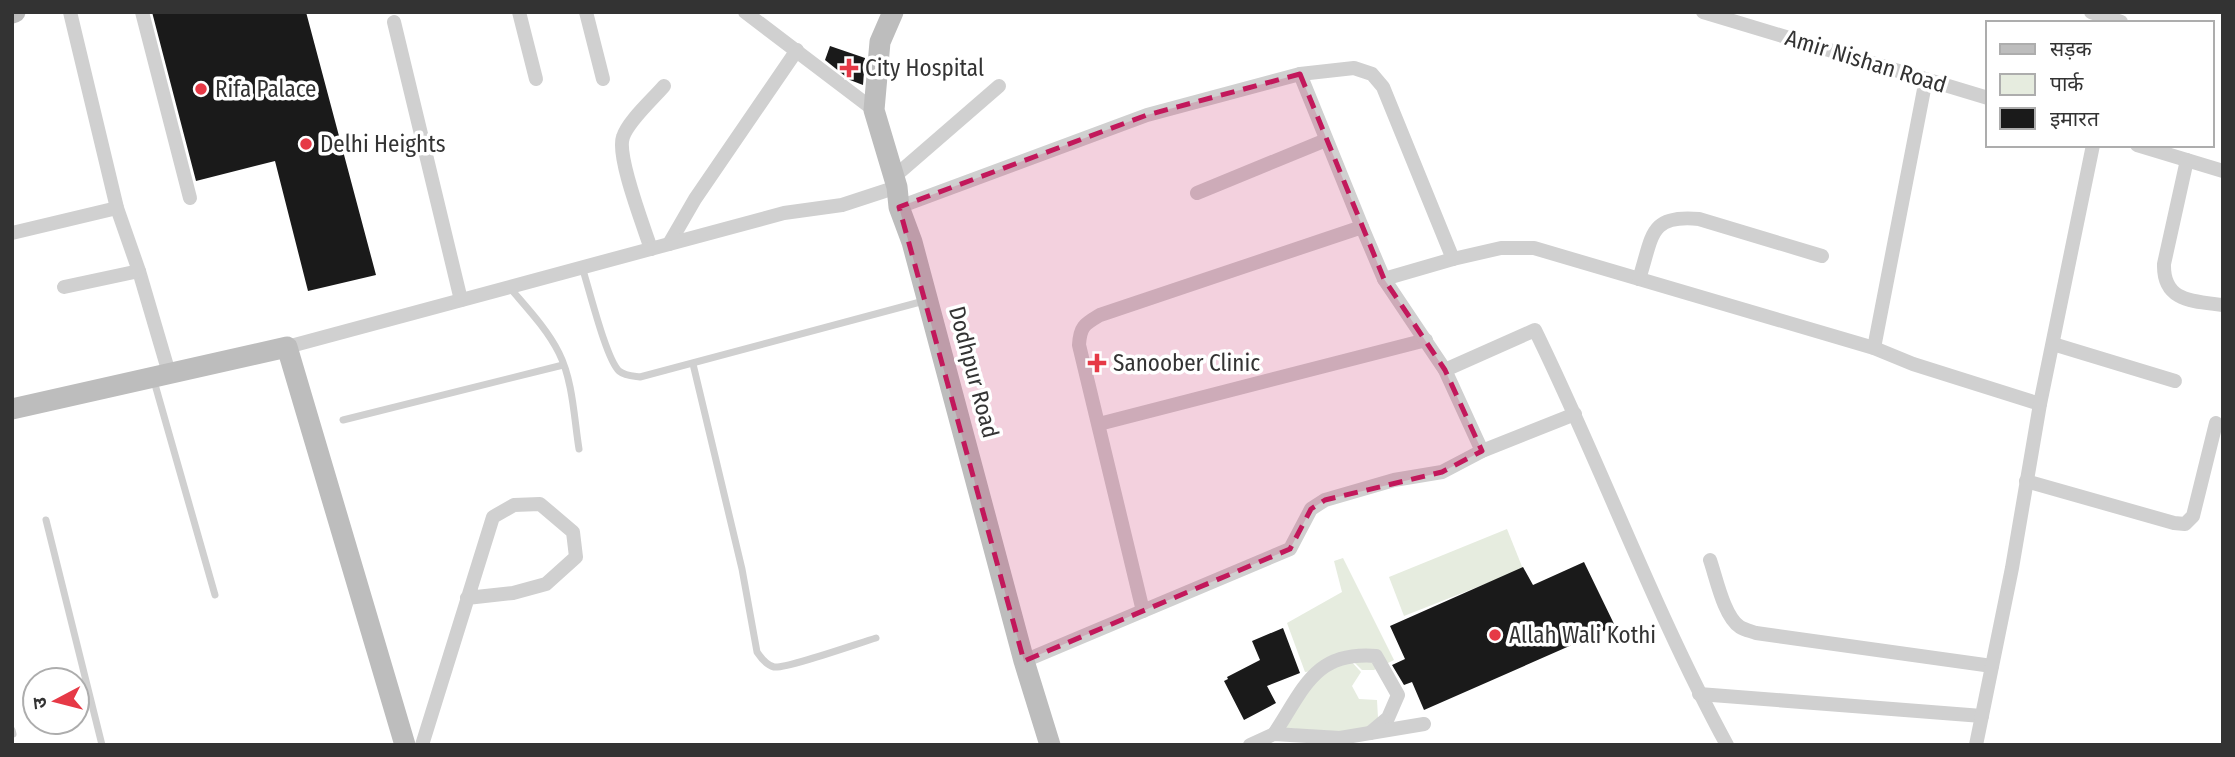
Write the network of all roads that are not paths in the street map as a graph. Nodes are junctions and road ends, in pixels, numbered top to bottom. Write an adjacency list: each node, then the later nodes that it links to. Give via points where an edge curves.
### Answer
1 (70, 12): 28 (street)
2 (142, 12): 27 (street)
3 (519, 12): 13 (street)
4 (586, 12): 14 (street)
5 (745, 12): 11 (street)
6 (893, 12): 19 (street, Dodhpur Road, via 880,42)
7 (1703, 12): 15 (street, Amir Nishan Road)
8 (2091, 12): 9 (street)
9 (2118, 21)
10 (394, 22): 41 (street)
11 (797, 50): 19 (street); 31 (street)
12 (1300, 74): 20 (street); 25 (street); 34 (street, via 1354,68 1372,74 1383,87)
13 (537, 79)
14 (603, 79)
15 (1926, 79): 18 (street, Amir Nishan Road); 47 (street)
16 (664, 86): 32 (street, via 622,138)
17 (999, 86): 25 (street)
18 (1986, 97)
19 (874, 110): 25 (street, Dodhpur Road)
20 (1326, 140): 26 (street); 29 (street)
21 (2093, 147): 45 (street)
22 (2144, 147): 23 (street)
23 (2187, 160): 24 (street); 43 (street, via 2164,264 2166,284 2182,298)
24 (2223, 171)
25 (897, 190): 31 (street, via 842,205 784,213); 42 (street, Dodhpur Road)
26 (1197, 193)
27 (190, 198)
28 (117, 208): 30 (street); 36 (street)
29 (1362, 227): 37 (street); 58 (street, via 1100,315 1085,324 1079,345)
30 (12, 233)
31 (668, 244): 32 (street)
32 (651, 249): 35 (street)
33 (1822, 256): 38 (street, via 1679,217 1662,223 1654,232)
34 (1453, 259): 37 (street); 38 (street, via 1501,248 1534,248)
35 (582, 268): 40 (street); 48 (lane, via 617,370 640,377)
36 (139, 271): 39 (street); 51 (street)
37 (1384, 279): 44 (street)
38 (1639, 279): 47 (street)
39 (64, 287)
40 (509, 287): 41 (street); 49 (lane, via 538,322)
41 (461, 300): 46 (street)
42 (928, 300): 48 (lane); 68 (street, Dodhpur Road)
43 (2223, 305)
44 (1426, 340): 50 (street); 58 (street)
45 (2053, 344): 52 (street); 53 (street)
46 (287, 347): 51 (street); 76 (street)
47 (1874, 348): 53 (street)
48 (693, 363): 67 (lane, via 757,652 773,667)
49 (563, 365): 56 (lane); 59 (lane)
50 (1446, 370): 55 (street, via 1535,330); 60 (street)
51 (161, 375): 54 (street); 64 (lane)
52 (2175, 381)
53 (2040, 404): 61 (street)
54 (12, 409)
55 (1575, 414): 60 (street); 70 (street)
56 (343, 420)
57 (2216, 423): 61 (street, via 2193,516 2185,524)
58 (1099, 424): 66 (street)
59 (579, 449)
60 (1482, 451): 66 (street, via 1442,472 1325,500 1311,509 1290,549)
61 (2026, 481): 69 (street)
62 (46, 520): 75 (lane)
63 (1710, 560): 69 (street, via 1738,627)
64 (215, 595)
65 (467, 598): 65 (street, via 493,517 514,505 540,504 573,531 576,558 546,584); 77 (street)
66 (1143, 611): 68 (street)
67 (876, 638)
68 (1024, 661): 78 (street, Dodhpur Road)
69 (1992, 666): 71 (street)
70 (1699, 694): 71 (street); 80 (street)
71 (1982, 716): 81 (street)
72 (1424, 724): 73 (street)
73 (1370, 733): 74 (street, via 1340,738); 74 (street, via 1388,718 1398,695 1376,656 1363,655 1326,664 1314,674)
74 (1273, 734): 79 (street)
75 (102, 745)
76 (405, 745)
77 (422, 745)
78 (1050, 745)
79 (1250, 745)
80 (1727, 745)
81 (1976, 745)

